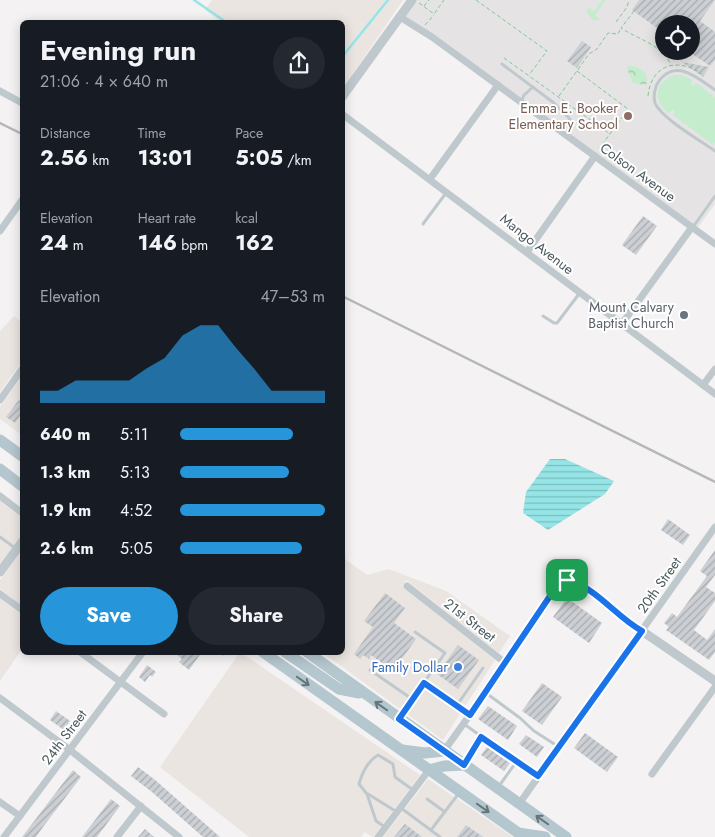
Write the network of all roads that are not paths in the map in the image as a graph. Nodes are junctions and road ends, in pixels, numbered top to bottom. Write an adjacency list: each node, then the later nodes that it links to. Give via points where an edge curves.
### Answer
1 (413, 0): 2 (street)
2 (400, 17): 4 (street, Colson Avenue); 8 (street)
3 (502, 64): 5 (lane)
4 (498, 85): 10 (street, Colson Avenue); 15 (street)
5 (533, 87): 10 (lane); 12 (lane, via 570,119)
6 (715, 90): 13 (lane, via 686,71 676,69 662,77 654,92 661,112)
7 (0, 91): 9 (street)
8 (345, 93)
9 (20, 101)
10 (521, 102): 12 (street, Colson Avenue)
11 (345, 116): 15 (street, Mango Avenue)
12 (560, 131): 14 (street, Colson Avenue)
13 (715, 152)
14 (595, 156): 20 (street, Colson Avenue); 23 (street)
15 (430, 179): 16 (street, Mango Avenue)
16 (447, 192): 19 (lane); 23 (street, Mango Avenue)
17 (715, 196): 20 (lane)
18 (20, 203): 21 (street)
19 (423, 224)
20 (692, 227): 22 (street, Colson Avenue); 26 (street)
21 (0, 231)
22 (715, 244)
23 (527, 252): 24 (street, Mango Avenue)
24 (580, 294): 25 (lane, via 557,323); 26 (street, Mango Avenue)
25 (543, 316)
26 (622, 325): 29 (street, Mango Avenue)
27 (715, 369): 29 (street)
28 (20, 372): 31 (street)
29 (703, 385): 30 (street, Mango Avenue)
30 (715, 394)
31 (0, 400)
32 (0, 440): 33 (main road)
33 (20, 455)
34 (0, 470): 35 (main road)
35 (20, 485)
36 (2, 498): 37 (lane); 38 (street)
37 (0, 507)
38 (20, 512)
39 (715, 527): 46 (street, 20th Street)
40 (0, 537): 41 (lane)
41 (20, 546): 42 (street)
42 (0, 572)
43 (407, 586): 53 (street, 21st Street)
44 (0, 594): 45 (street)
45 (20, 609)
46 (642, 631): 53 (lane, via 578,583 567,580 554,590); 56 (street); 70 (street, 20th Street)
47 (415, 632): 58 (lane, via 445,653)
48 (84, 655): 57 (street)
49 (141, 655): 57 (street, 24th Street)
50 (269, 655): 72 (main road, one-way to 72)
51 (289, 655): 61 (main road, via 339,689)
52 (311, 655): 61 (main road)
53 (504, 662): 60 (street)
54 (483, 668): 64 (lane)
55 (370, 670): 63 (lane)
56 (715, 681)
57 (121, 682): 65 (street); 71 (street, 24th Street)
58 (424, 683): 63 (lane); 64 (lane)
59 (715, 687): 77 (street)
60 (485, 692): 66 (street); 70 (lane)
61 (363, 694): 67 (main road, one-way to 61)
62 (0, 698): 71 (street)
63 (412, 699): 67 (lane)
64 (457, 705): 66 (lane)
65 (164, 714)
66 (470, 715): 68 (street)
67 (399, 719): 73 (main road)
68 (463, 724): 69 (lane); 73 (street)
69 (481, 737): 74 (lane); 75 (lane)
70 (560, 748): 78 (street, 20th Street)
71 (70, 750): 86 (street); 89 (street, 24th Street)
72 (401, 750): 73 (main road); 76 (main road)
73 (444, 751): 75 (main road)
74 (516, 761): 78 (lane); 79 (lane)
75 (464, 765): 76 (main road); 79 (main road)
76 (429, 770): 80 (street); 81 (main road)
77 (652, 774)
78 (538, 776): 85 (street, 20th Street)
79 (498, 789): 85 (main road)
80 (414, 790): 82 (lane, via 395,777 393,764 378,756 361,775 359,784); 87 (street)
81 (460, 792): 88 (lane); 92 (main road, one-way to 92)
82 (367, 794): 87 (lane); 90 (lane, via 376,821)
83 (427, 799): 88 (lane)
84 (0, 802): 89 (street)
85 (519, 804): 99 (main road, one-way to 85)
86 (141, 806): 94 (street); 95 (street)
87 (399, 810): 90 (street); 91 (lane)
88 (445, 812): 91 (lane)
89 (20, 816): 93 (street, 24th Street)
90 (385, 828): 96 (street)
91 (431, 830): 97 (lane)
92 (521, 835): 98 (main road)
93 (4, 837)
94 (117, 837)
95 (179, 837)
96 (378, 837)
97 (440, 837)
98 (545, 837)
99 (566, 837)

